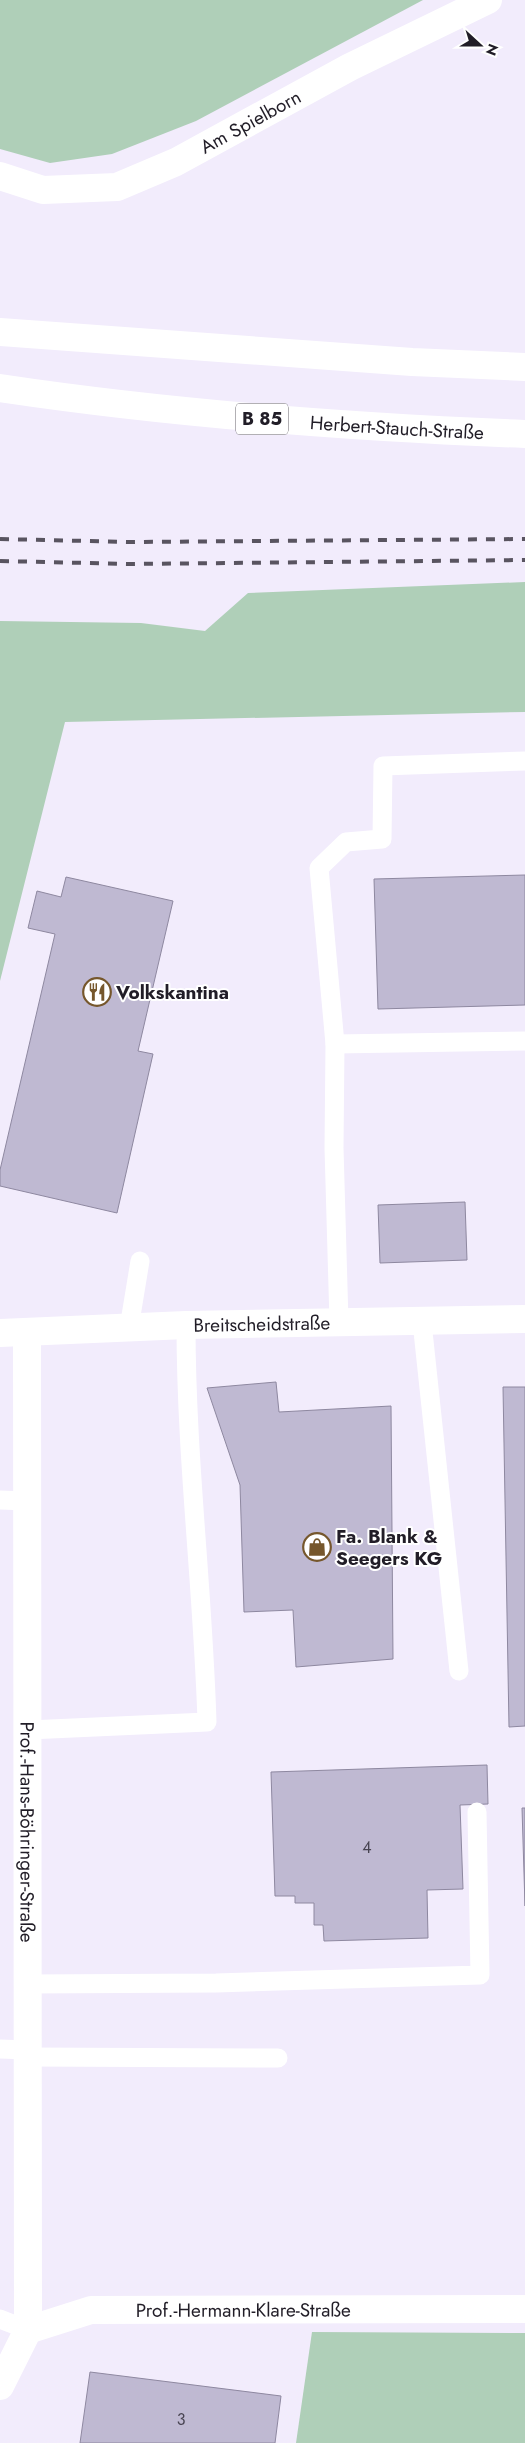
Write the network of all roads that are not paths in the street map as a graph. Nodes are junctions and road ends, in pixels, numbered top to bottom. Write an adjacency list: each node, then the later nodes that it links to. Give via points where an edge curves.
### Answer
1 (488, 0): 2 (street, Am Spielborn, via 350,67 176,162 117,187 43,190)
2 (0, 176)
3 (0, 332): 4 (street)
4 (525, 367)
5 (0, 388): 6 (street, Herbert-Stauch-Straße / B 85, via 192,413 366,427)
6 (525, 434)
7 (525, 762): 9 (lane, via 383,766 382,839 346,842 319,868)
8 (525, 1041): 9 (lane)
9 (335, 1044): 12 (lane)
10 (140, 1261): 15 (lane)
11 (525, 1319): 13 (street, Breitscheidstraße)
12 (339, 1322): 13 (street, Breitscheidstraße); 14 (street, Breitscheidstraße)
13 (422, 1322): 20 (lane)
14 (186, 1325): 15 (street, Breitscheidstraße); 21 (lane, via 190,1455 204,1627 207,1722)
15 (129, 1328): 16 (street, Breitscheidstraße)
16 (27, 1333): 17 (street, Breitscheidstraße); 19 (street, Prof.-Hans-Böhringer-Straße)
17 (0, 1334)
18 (0, 1500): 19 (lane)
19 (28, 1501): 21 (street, Prof.-Hans-Böhringer-Straße)
20 (459, 1671)
21 (28, 1730): 23 (street, Prof.-Hans-Böhringer-Straße)
22 (477, 1812): 23 (lane, via 480,1975 216,1983)
23 (28, 1984): 25 (street, Prof.-Hans-Böhringer-Straße)
24 (0, 2049): 25 (lane)
25 (28, 2054): 26 (lane); 29 (street, Prof.-Hans-Böhringer-Straße)
26 (278, 2058)
27 (525, 2308): 29 (street, Prof.-Hermann-Klare-Straße, via 91,2310)
28 (0, 2319): 29 (lane)
29 (28, 2330): 30 (street)
30 (0, 2386)

